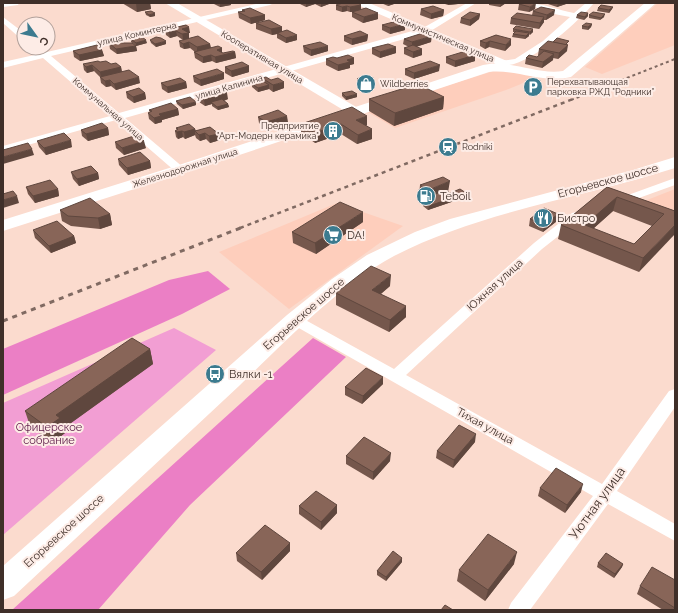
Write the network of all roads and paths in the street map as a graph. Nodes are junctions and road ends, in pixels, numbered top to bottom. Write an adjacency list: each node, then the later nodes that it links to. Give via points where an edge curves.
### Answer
1 (15, 3): 9 (street)
2 (170, 3): 12 (street, Кооперативная улица)
3 (270, 3): 12 (street, улица Коминтерна)
4 (361, 3): 14 (street, Коммунистическая улица)
5 (472, 3): 14 (street, улица Калинина)
6 (530, 3): 10 (street)
7 (590, 3): 10 (street, Железнодорожная улица)
8 (650, 3): 18 (main road, via 567,74 549,76)
9 (3, 5)
10 (576, 16): 18 (street, Железнодорожная улица, via 546,43 517,61)
11 (3, 19): 13 (street)
12 (199, 20): 15 (street, улица Коминтерна); 20 (street, Кооперативная улица)
13 (16, 30)
14 (426, 30): 18 (street, Коммунистическая улица); 20 (street, улица Калинина)
15 (56, 48)
16 (27, 56): 19 (street, улица Коминтерна)
17 (47, 56): 22 (street, Коммунальная улица)
18 (504, 64): 21 (main road, Железнодорожная улица)
19 (3, 65)
20 (285, 71): 21 (street, Кооперативная улица); 22 (street, улица Калинина)
21 (354, 111): 25 (main road, Железнодорожная улица)
22 (118, 118): 23 (street, улица Калинина); 25 (street, Коммунальная улица)
23 (3, 150)
24 (675, 162): 32 (main road, Егорьевское шоссе, via 632,176 505,208 429,233 369,263 335,286)
25 (180, 170): 31 (main road, Железнодорожная улица)
26 (675, 181): 28 (street)
27 (610, 198): 28 (street)
28 (621, 201): 29 (street)
29 (635, 206)
30 (586, 208): 33 (street, Южная улица, via 538,246)
31 (3, 226)
32 (295, 320): 33 (street, Тихая улица); 37 (main road, Егорьевское шоссе)
33 (396, 376): 35 (street, Тихая улица)
34 (675, 395): 35 (street, Уютная улица)
35 (605, 494): 36 (street, Тихая улица); 38 (street, Уютная улица)
36 (675, 533)
37 (3, 586)
38 (518, 610)

